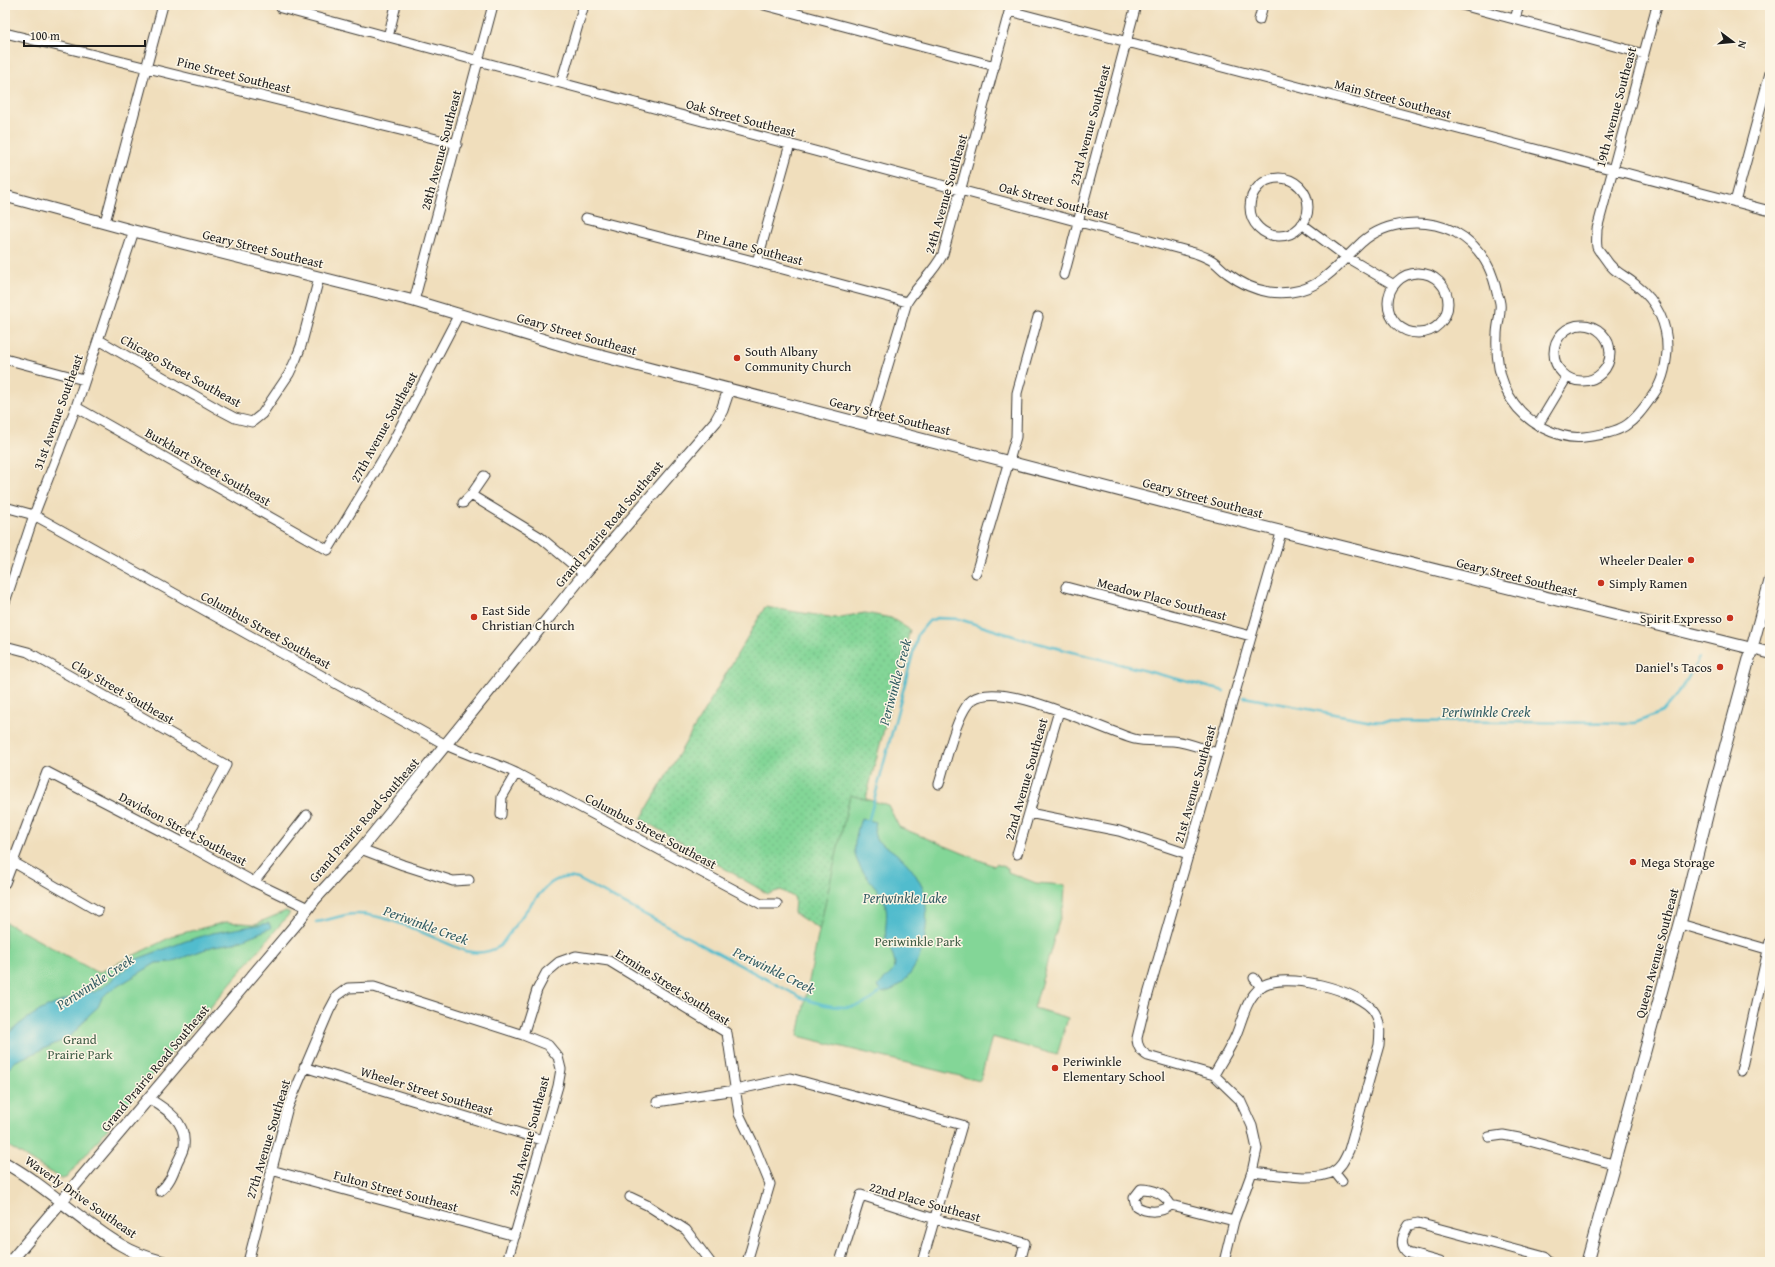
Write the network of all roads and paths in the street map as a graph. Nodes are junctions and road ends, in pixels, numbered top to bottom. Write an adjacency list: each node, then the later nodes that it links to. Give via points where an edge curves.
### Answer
1 (163, 5): 21 (street)
2 (396, 5): 16 (street)
3 (493, 5): 19 (street, 28th Avenue Southeast)
4 (584, 5): 23 (street)
5 (764, 5): 20 (street)
6 (1136, 5): 17 (street, 23rd Avenue Southeast)
7 (1263, 5): 14 (street)
8 (1462, 5): 13 (street)
9 (1519, 5): 13 (street)
10 (1657, 5): 18 (street, 19th Avenue Southeast)
11 (281, 7): 16 (street, Oak Street Southeast)
12 (1010, 8): 17 (street, Main Street Southeast); 20 (street, 24th Avenue Southeast)
13 (1515, 19): 18 (street)
14 (1259, 20)
15 (5, 33): 21 (street, Pine Street Southeast)
16 (388, 37): 19 (street, Oak Street Southeast)
17 (1126, 42): 26 (street, Main Street Southeast); 32 (street, 23rd Avenue Southeast)
18 (1644, 54): 26 (street, 19th Avenue Southeast)
19 (478, 61): 23 (street, Oak Street Southeast); 24 (street, 28th Avenue Southeast)
20 (995, 66): 27 (street, 24th Avenue Southeast)
21 (147, 67): 24 (street, Pine Street Southeast); 33 (street)
22 (1770, 73): 29 (street)
23 (561, 83): 25 (street, Oak Street Southeast)
24 (457, 144): 41 (street, 28th Avenue Southeast)
25 (790, 144): 27 (street, Oak Street Southeast); 37 (street)
26 (1612, 170): 29 (street, Main Street Southeast); 52 (street, 19th Avenue Southeast, via 1597,229 1597,246 1611,269 1636,284 1648,296 1664,322 1668,342 1666,366 1656,392 1637,418 1624,427 1606,434 1579,438 1556,434)
27 (962, 190): 32 (street, Oak Street Southeast); 42 (street, 24th Avenue Southeast, via 937,267)
28 (5, 196): 33 (main road, Geary Street Southeast)
29 (1735, 202): 30 (street, Main Street Southeast)
30 (1770, 211)
31 (586, 218): 37 (street, Pine Lane Southeast)
32 (1078, 221): 36 (street, Oak Street Southeast, via 1195,252 1210,259 1228,275 1248,286 1270,292 1306,289 1324,280); 38 (street, 23rd Avenue Southeast)
33 (105, 222): 35 (main road, Geary Street Southeast)
34 (1302, 224): 34 (street, via 1307,214 1307,203 1304,192 1296,184 1286,179 1274,178 1255,190 1250,200 1250,211 1254,222 1261,230 1271,235 1283,236); 36 (street)
35 (134, 231): 39 (main road, Geary Street Southeast); 45 (street, 31st Avenue Southeast)
36 (1348, 258): 40 (street); 52 (street, Oak Street Southeast, via 1363,241 1380,230 1411,223 1426,223 1444,228 1469,242 1491,269 1501,307 1497,333 1497,359 1501,380 1513,402)
37 (757, 262): 42 (street, Pine Lane Southeast)
38 (1064, 275)
39 (319, 278): 41 (main road, Geary Street Southeast); 45 (street, Chicago Street Southeast, via 294,364 262,414 252,422 229,415)
40 (1394, 285): 40 (street, via 1389,294 1388,305 1391,317 1398,326 1408,332 1420,333 1432,330 1441,322 1447,312 1448,300 1445,289 1438,279 1415,272 1402,277)
41 (414, 301): 43 (main road, Geary Street Southeast)
42 (907, 302): 51 (street, 24th Avenue Southeast)
43 (459, 314): 49 (main road, Geary Street Southeast, via 578,350); 60 (street, 27th Avenue Southeast, via 390,447)
44 (1038, 317): 53 (street, via 1017,393 1016,437)
45 (99, 340): 48 (street, 31st Avenue Southeast)
46 (5, 359): 48 (street)
47 (1567, 377): 47 (street, via 1558,368 1554,356 1555,343 1562,332 1573,326 1585,324 1598,328 1607,337 1611,349 1610,362 1603,373 1592,380 1579,382); 52 (street)
48 (84, 380): 50 (street, 31st Avenue Southeast)
49 (729, 389): 51 (main road, Geary Street Southeast); 62 (main road, Grand Prairie Road Southeast, via 716,421)
50 (76, 407): 58 (street, 31st Avenue Southeast); 60 (street, Burkhart Street Southeast)
51 (870, 425): 53 (main road, Geary Street Southeast)
52 (1538, 425)
53 (1009, 461): 59 (main road, Geary Street Southeast); 61 (street)
54 (484, 476): 55 (street)
55 (471, 495): 56 (street); 62 (street, via 540,537)
56 (463, 503)
57 (5, 507): 58 (street, Columbus Street Southeast)
58 (34, 515): 65 (street, 31st Avenue Southeast); 71 (street, Columbus Street Southeast)
59 (1281, 533): 66 (street, 21st Avenue Southeast); 68 (main road, Geary Street Southeast)
60 (328, 550)
61 (976, 573)
62 (584, 574): 71 (main road, Grand Prairie Road Southeast)
63 (1770, 581): 68 (main road, Queen Avenue Southeast)
64 (1066, 587): 66 (street, Meadow Place Southeast)
65 (5, 602)
66 (1251, 636): 72 (street, 21st Avenue Southeast)
67 (5, 646): 78 (street, Clay Street Southeast, via 28,652 226,766)
68 (1752, 648): 69 (main road, Geary Street Southeast); 89 (main road, Queen Avenue Southeast)
69 (1770, 653)
70 (1059, 711): 72 (street, via 1136,739 1175,741); 74 (street, via 1001,695 986,695 972,699 963,710); 75 (street, 22nd Avenue Southeast)
71 (446, 745): 73 (street, Columbus Street Southeast); 79 (main road, Grand Prairie Road Southeast)
72 (1217, 753): 81 (street, 21st Avenue Southeast)
73 (516, 773): 77 (street, via 502,797); 86 (street, Columbus Street Southeast, via 761,904)
74 (939, 784)
75 (1029, 813): 80 (street, 22nd Avenue Southeast); 81 (street, via 1119,831)
76 (307, 815): 84 (street)
77 (501, 815)
78 (184, 843): 82 (street, Davidson Street Southeast, via 47,772); 84 (street, Davidson Street Southeast)
79 (360, 849): 83 (street, via 453,881); 87 (main road, Grand Prairie Road Southeast)
80 (1017, 854)
81 (1188, 854): 98 (street, 21st Avenue Southeast, via 1137,1034 1137,1043 1148,1056)
82 (13, 862): 85 (street); 88 (street)
83 (468, 880)
84 (254, 882): 87 (street, Davidson Street Southeast)
85 (5, 883)
86 (777, 904)
87 (308, 908): 100 (main road, Grand Prairie Road Southeast)
88 (98, 911)
89 (1680, 924): 90 (street); 105 (main road, Queen Avenue Southeast)
90 (1769, 947): 97 (street)
91 (1254, 978): 92 (street)
92 (1260, 987): 94 (street, via 1288,979 1304,981 1351,994 1366,1002); 98 (street, via 1245,1009 1236,1035)
93 (1384, 1008): 94 (street)
94 (1375, 1013): 107 (street, via 1380,1029 1374,1066 1349,1150 1343,1163)
95 (524, 1035): 96 (street, 27th Avenue Southeast, via 374,987 348,988 338,996 329,1011); 99 (street, Ermine Street Southeast, via 537,990 546,973 560,962 576,956 609,962 727,1033); 103 (street, 25th Avenue Southeast, via 548,1045 558,1057 561,1068)
96 (304, 1067): 103 (street, Wheeler Street Southeast); 106 (street, 27th Avenue Southeast, via 288,1107)
97 (1741, 1071)
98 (1214, 1075): 108 (street, via 1240,1100 1252,1126 1257,1149)
99 (735, 1090): 101 (street); 114 (street, via 790,1078 962,1125); 122 (street, via 739,1114 770,1184)
100 (148, 1098): 110 (street, via 172,1114 181,1125 183,1134 184,1147 172,1177); 112 (main road, Grand Prairie Road Southeast)
101 (657, 1102)
102 (1489, 1137): 105 (street, via 1503,1135 1519,1138)
103 (542, 1140): 116 (street, 25th Avenue Southeast)
104 (5, 1163): 112 (main road, Waverly Drive Southeast)
105 (1613, 1164): 129 (main road, Queen Avenue Southeast)
106 (271, 1170): 116 (street, Fulton Street Southeast); 119 (street, 27th Avenue Southeast)
107 (1334, 1171): 108 (street, via 1318,1178); 109 (street)
108 (1252, 1172): 115 (street)
109 (1342, 1181)
110 (160, 1191)
111 (630, 1198): 121 (street, via 647,1205 686,1230)
112 (62, 1201): 117 (main road, Grand Prairie Road Southeast); 118 (main road, Waverly Drive Southeast, via 121,1246)
113 (1170, 1205): 115 (street)
114 (935, 1219): 123 (street, 22nd Place Southeast, via 861,1195); 124 (street); 125 (street, 22nd Place Southeast, via 1025,1243)
115 (1234, 1221): 126 (street)
116 (515, 1236): 120 (street, 25th Avenue Southeast)
117 (10, 1262)
118 (164, 1262)
119 (248, 1262)
120 (507, 1262)
121 (710, 1262)
122 (747, 1262)
123 (840, 1262)
124 (922, 1262)
125 (1020, 1262)
126 (1224, 1262)
127 (1440, 1262): 128 (street, via 1404,1250 1401,1244 1409,1225 1425,1225 1545,1257)
128 (1550, 1262)
129 (1587, 1262)

